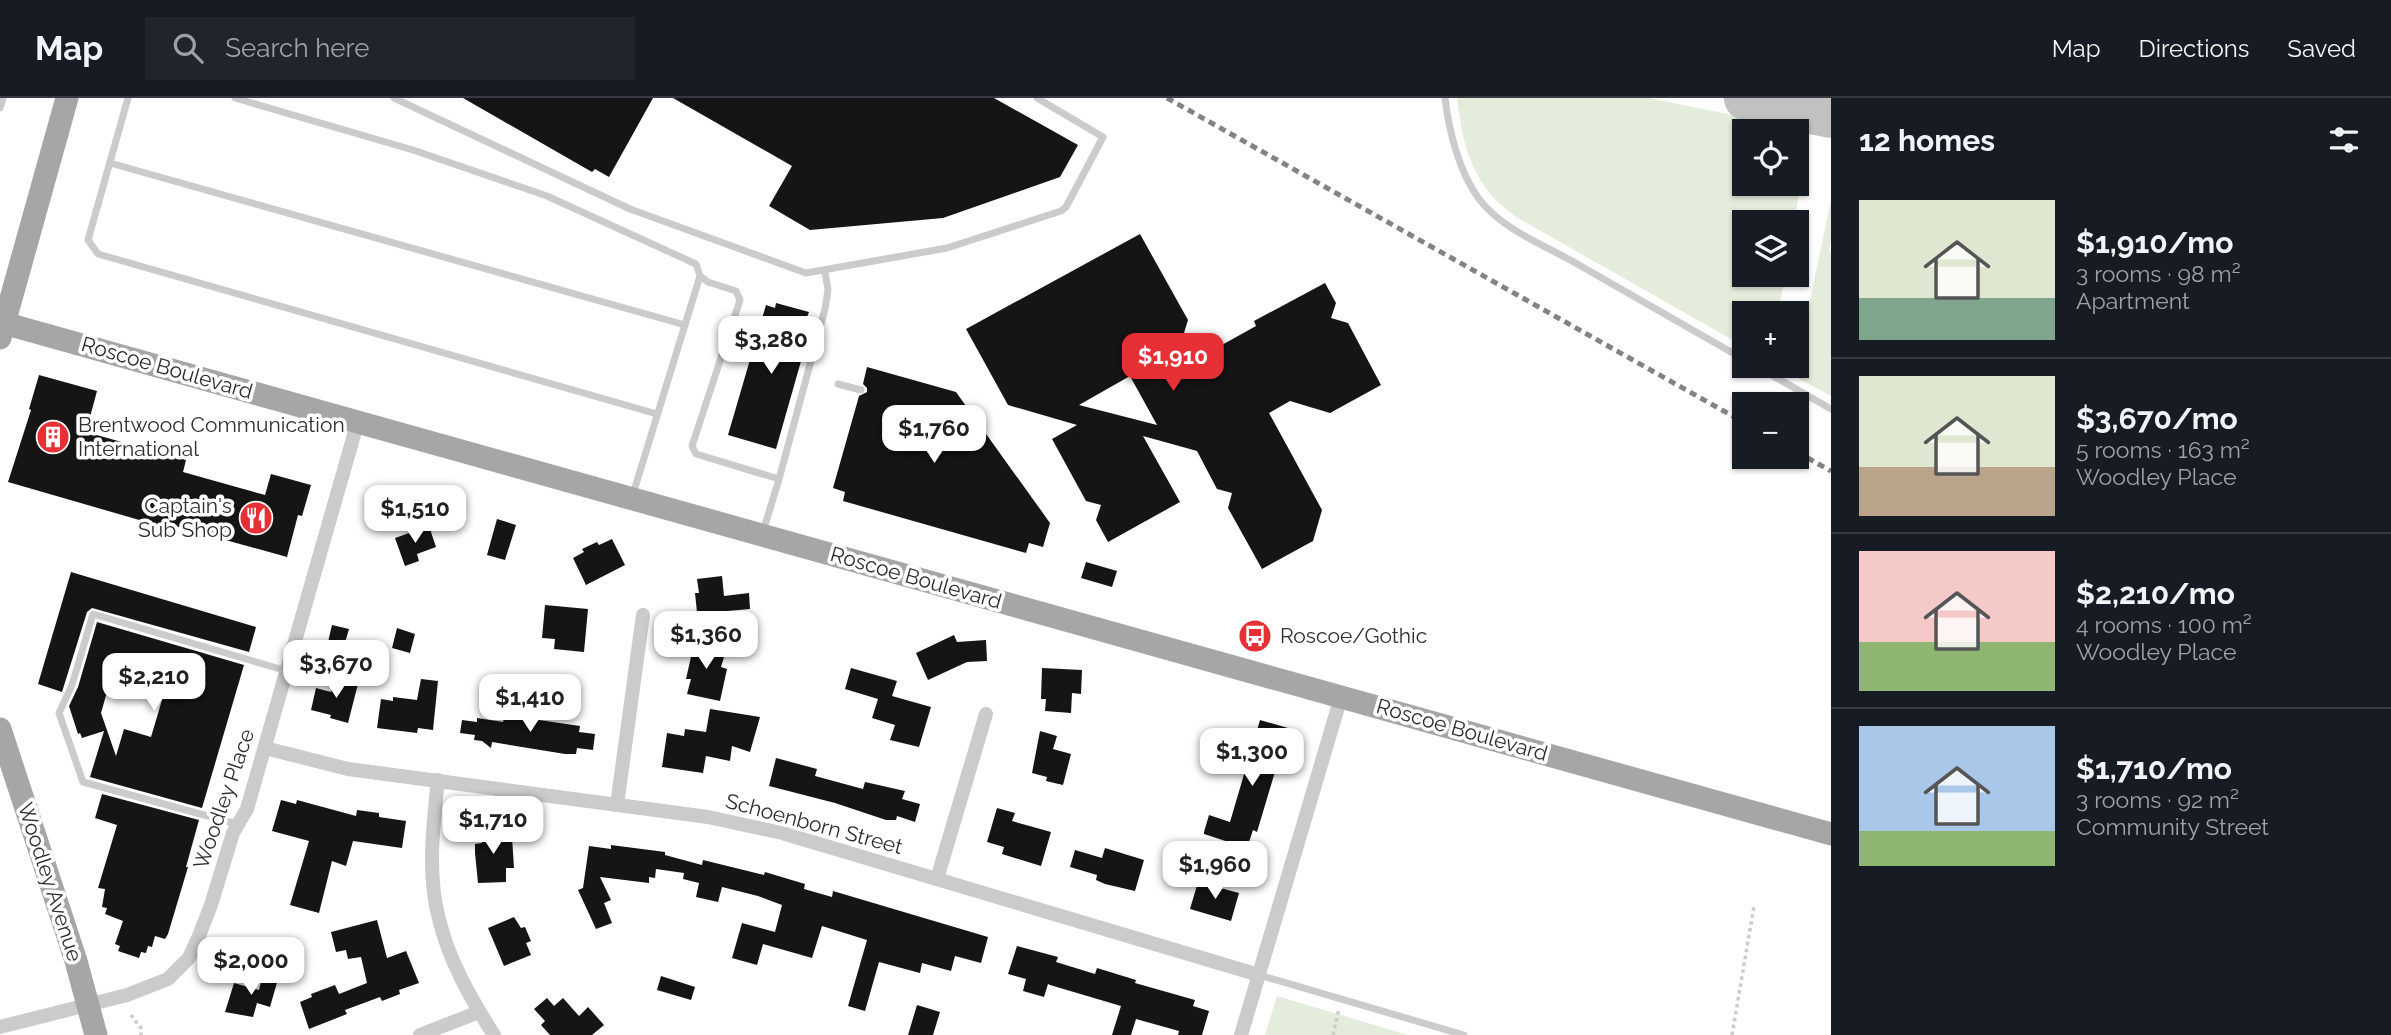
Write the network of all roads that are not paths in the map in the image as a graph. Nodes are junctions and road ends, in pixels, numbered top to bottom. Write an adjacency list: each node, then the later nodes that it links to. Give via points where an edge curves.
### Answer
1 (3, 98): 8 (lane)
2 (67, 98): 13 (main road)
3 (128, 98): 9 (lane)
4 (235, 98): 11 (lane, via 413,150 547,196 696,264)
5 (394, 98): 10 (lane, via 630,209 799,272)
6 (1037, 98): 10 (lane, via 1103,137 1066,207 947,248)
7 (1445, 98): 14 (lane, via 1464,172 1481,202 1494,214)
8 (0, 108)
9 (110, 163): 12 (lane); 19 (lane, via 88,240 98,254)
10 (825, 272): 21 (lane, via 825,309)
11 (700, 276): 12 (lane); 21 (lane, via 736,292 740,300 692,446 695,454)
12 (685, 326): 19 (lane)
13 (1, 328): 20 (main road, Roscoe Boulevard)
14 (1732, 353)
15 (1777, 378): 18 (lane)
16 (838, 384): 17 (lane)
17 (861, 390)
18 (1831, 409)
19 (657, 414): 22 (lane)
20 (358, 421): 22 (main road, Roscoe Boulevard); 25 (street, Woodley Place)
21 (779, 480): 23 (lane)
22 (632, 498): 23 (main road, Roscoe Boulevard)
23 (762, 535): 26 (main road, Roscoe Boulevard)
24 (643, 615): 31 (street)
25 (287, 671): 29 (street, Woodley Place); 32 (lane, via 93,614 59,713 83,782)
26 (1341, 697): 33 (main road, Roscoe Boulevard); 35 (street)
27 (986, 714): 34 (street)
28 (0, 729): 36 (main road, Woodley Avenue)
29 (265, 748): 30 (street, Schoenborn Street, via 348,769); 32 (street, Woodley Place)
30 (438, 780): 31 (street, Schoenborn Street); 37 (street, via 433,858 438,917 459,975)
31 (617, 805): 34 (street, Schoenborn Street, via 741,823)
32 (238, 824): 36 (street, Woodley Place, via 188,958 168,979)
33 (1831, 834)
34 (937, 879): 35 (street, Schoenborn Street)
35 (1259, 975): 42 (street); 43 (lane)
36 (88, 1005): 38 (street, Woodley Place); 39 (main road, Woodley Avenue)
37 (479, 1012): 40 (street); 41 (street)
38 (0, 1027)
39 (96, 1035)
40 (420, 1035)
41 (494, 1035)
42 (1241, 1035)
43 (1464, 1035)

